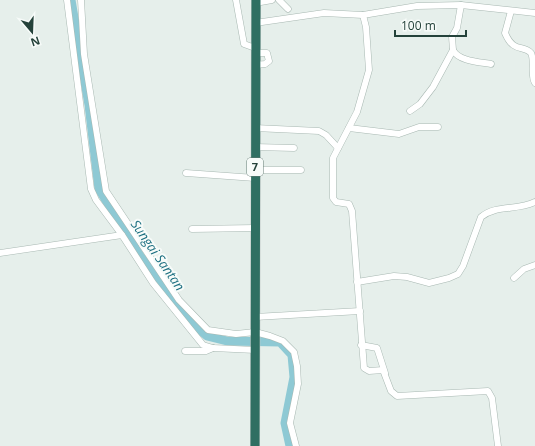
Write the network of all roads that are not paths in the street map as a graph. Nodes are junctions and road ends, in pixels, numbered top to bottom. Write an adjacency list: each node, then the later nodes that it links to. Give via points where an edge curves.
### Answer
1 (67, 0): 33 (street, via 92,193)
2 (81, 0): 37 (street, via 84,54 106,192)
3 (236, 0): 15 (street, via 244,44)
4 (272, 0): 7 (street)
5 (279, 0): 10 (street)
6 (406, 0): 9 (street)
7 (256, 2): 14 (highway, 7)
8 (461, 5): 9 (street); 11 (street); 16 (street, via 457,28 452,37)
9 (407, 8): 13 (street)
10 (288, 9)
11 (511, 11): 12 (street); 19 (street, via 505,33 516,47 533,55)
12 (535, 13)
13 (363, 15): 14 (street, via 324,13); 22 (street, via 369,70)
14 (255, 23): 15 (highway, 7)
15 (255, 50): 18 (highway, 7); 18 (street, via 267,53 270,61)
16 (452, 50): 17 (street, via 460,57); 20 (street, via 433,87 420,104)
17 (491, 64)
18 (255, 65): 21 (highway, 7)
19 (535, 83)
20 (410, 111)
21 (255, 128): 24 (highway, 7); 26 (street, via 319,131)
22 (349, 128): 23 (street, via 399,134 419,127); 26 (street)
23 (438, 128)
24 (255, 147): 25 (street); 29 (highway, 7)
25 (294, 148)
26 (338, 148): 38 (street, via 334,158 333,198 336,202 349,204 352,208)
27 (301, 170): 29 (street)
28 (186, 173): 29 (street)
29 (255, 174): 31 (highway, 7)
30 (535, 202): 38 (street, via 521,207 496,209 481,217 461,270 450,278 429,283 391,276)
31 (255, 228): 32 (street); 40 (highway, 7)
32 (192, 229)
33 (122, 235): 34 (street); 37 (street)
34 (0, 253)
35 (535, 265): 36 (street, via 524,269)
36 (514, 278)
37 (159, 280): 41 (street, via 208,330); 43 (street, via 203,345)
38 (357, 282): 39 (street)
39 (360, 311): 40 (street); 42 (street)
40 (255, 317): 41 (highway, 7)
41 (255, 334): 44 (highway, 7); 48 (street, via 283,341 296,357 298,384 290,423)
42 (362, 345): 46 (street, via 377,348); 46 (street, via 364,368)
43 (213, 348): 44 (street); 45 (street, via 206,352)
44 (255, 349): 47 (highway, 7)
45 (185, 351)
46 (385, 373): 49 (street, via 391,391 397,396 488,391 492,398)
47 (255, 446)
48 (296, 446)
49 (498, 446)

